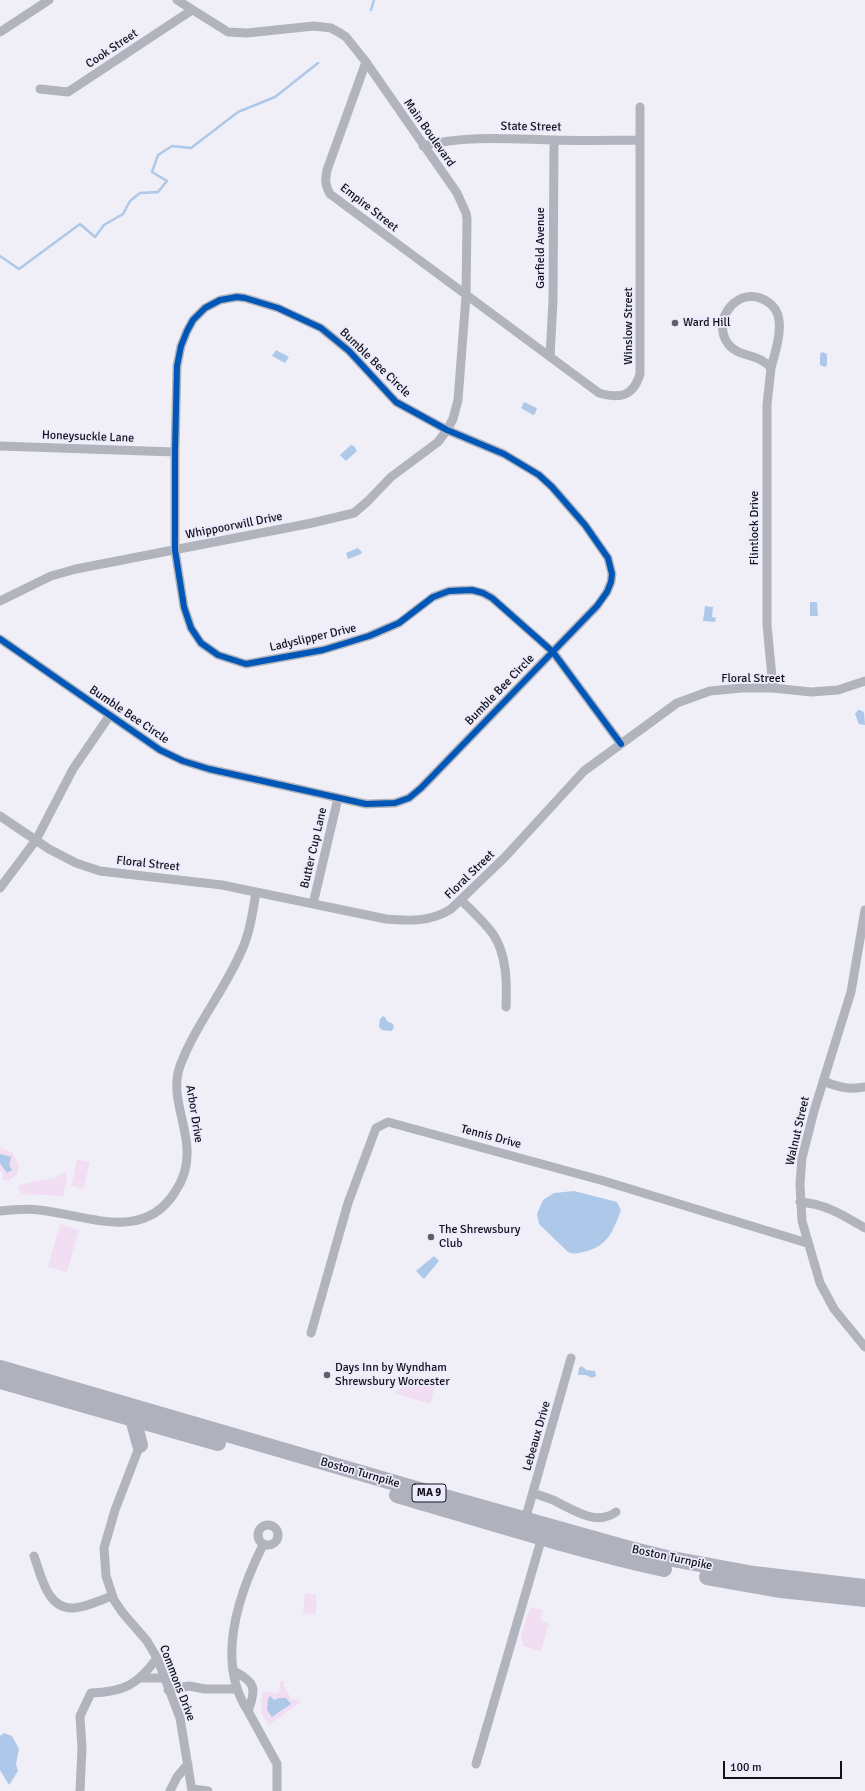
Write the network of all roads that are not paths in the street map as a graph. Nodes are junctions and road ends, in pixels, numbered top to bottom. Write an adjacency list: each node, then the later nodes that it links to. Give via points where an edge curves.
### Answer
1 (49, 0): 4 (street)
2 (177, 0): 3 (street, Main Boulevard)
3 (192, 10): 5 (street, Main Boulevard, via 231,33 313,26 331,28 346,37); 6 (street, Cook Street, via 68,92)
4 (0, 32)
5 (366, 62): 10 (street, Main Boulevard); 11 (street, Empire Street, via 327,170 326,186 338,201)
6 (40, 90)
7 (640, 107): 9 (street, Winslow Street)
8 (554, 140): 9 (street, State Street); 10 (street, State Street, via 508,138 440,141); 12 (street, Garfield Avenue)
9 (640, 140): 12 (street, Winslow Street, via 639,380 633,390 619,397 611,397 599,393)
10 (423, 146): 11 (street, Main Boulevard, via 457,193 466,213)
11 (466, 296): 12 (street, Winslow Street); 14 (street, Main Boulevard, via 458,400)
12 (550, 357)
13 (771, 368): 13 (street, Flintlock Drive, via 763,360 734,349 724,336 723,323 728,311 735,301 743,297 763,299 775,308 779,318); 22 (street, Flintlock Drive, via 767,405 767,625)
14 (448, 430): 16 (street, Bumble Bee Circle, via 396,402 349,351 321,328 278,308 237,297 220,300 205,308 193,320 187,331 177,366); 17 (street, Whippoorwill Drive, via 432,448 391,477 354,513); 20 (street, Bumble Bee Circle, via 504,454 539,475 585,525 608,558 612,574 607,592)
15 (0, 446): 16 (street, Honeysuckle Lane)
16 (175, 452): 17 (street, Bumble Bee Circle)
17 (175, 550): 18 (street, Whippoorwill Drive, via 76,569 52,576); 20 (street, Ladyslipper Drive, via 184,607 191,628 210,650 242,664 323,650 369,636 399,622 438,595 449,591 472,590 492,598)
18 (0, 600)
19 (0, 639): 23 (street, Bumble Bee Circle)
20 (553, 652): 24 (street, Ladyslipper Drive); 25 (street, Bumble Bee Circle, via 409,798 379,805)
21 (865, 681): 22 (street, Floral Street, via 838,690 799,692)
22 (773, 688): 24 (street, Floral Street, via 710,691 684,699)
23 (110, 715): 25 (street, Bumble Bee Circle, via 160,750 183,762); 27 (street, via 73,769)
24 (621, 744): 30 (street, Floral Street, via 584,771 505,857)
25 (338, 798): 31 (street, Butter Cup Lane)
26 (0, 816): 27 (street, Floral Street)
27 (36, 840): 28 (street); 29 (street, Floral Street, via 76,863 100,871 222,885)
28 (0, 888)
29 (256, 892): 31 (street, Floral Street); 37 (street, Arbor Drive, via 244,946 194,1035 179,1068 176,1093 186,1139 187,1160 184,1174 172,1198 146,1218 130,1221 91,1220 39,1210)
30 (461, 900): 31 (street, Floral Street, via 444,914 405,921); 33 (street, via 489,929 499,946 505,974)
31 (313, 904)
32 (865, 910): 34 (street, Walnut Street, via 851,992)
33 (506, 1007)
34 (823, 1081): 35 (street, via 841,1088); 36 (street, Walnut Street, via 802,1158)
35 (865, 1087)
36 (800, 1202): 38 (street, via 833,1210); 39 (street, Walnut Street)
37 (0, 1211)
38 (865, 1228)
39 (807, 1243): 40 (street, Tennis Drive, via 582,1175 388,1122 376,1128 363,1159); 41 (street, Walnut Street, via 820,1283 834,1309)
40 (311, 1333)
41 (865, 1347)
42 (571, 1358): 48 (street, Lebeaux Drive)
43 (0, 1368): 50 (highway, Boston Turnpike / MA 9)
44 (0, 1381): 45 (highway, Boston Turnpike / MA 9)
45 (133, 1419): 46 (highway, Boston Turnpike / MA 9); 47 (highway)
46 (158, 1426): 47 (highway); 51 (highway, Boston Turnpike / MA 9)
47 (140, 1445): 55 (street, Commons Drive, via 115,1510 104,1548 106,1576)
48 (533, 1493): 49 (street, via 595,1518 606,1517); 50 (street, Lebeaux Drive)
49 (616, 1512)
50 (525, 1520): 54 (highway, Boston Turnpike / MA 9, via 667,1558 754,1574)
51 (542, 1537): 56 (highway, Boston Turnpike / MA 9, via 679,1572 781,1590); 65 (street)
52 (263, 1545): 58 (street, via 235,1621 232,1647)
53 (34, 1556): 55 (street, via 45,1586 56,1604 74,1608)
54 (865, 1587)
55 (112, 1596): 57 (street, Commons Drive)
56 (865, 1599)
57 (157, 1658): 59 (street); 60 (street, Commons Drive)
58 (234, 1671): 61 (street); 63 (street, via 252,1684 253,1694)
59 (142, 1678): 60 (street); 67 (street, via 116,1691 91,1693 80,1716)
60 (164, 1678): 62 (street, Commons Drive)
61 (237, 1689): 62 (street, via 189,1686); 63 (street)
62 (168, 1690): 64 (street, Commons Drive, via 180,1718)
63 (248, 1710): 70 (street, via 277,1764)
64 (188, 1764): 66 (street, Commons Drive); 68 (street)
65 (476, 1764)
66 (192, 1790): 69 (street)
67 (80, 1791)
68 (170, 1791)
69 (208, 1791)
70 (277, 1791)

